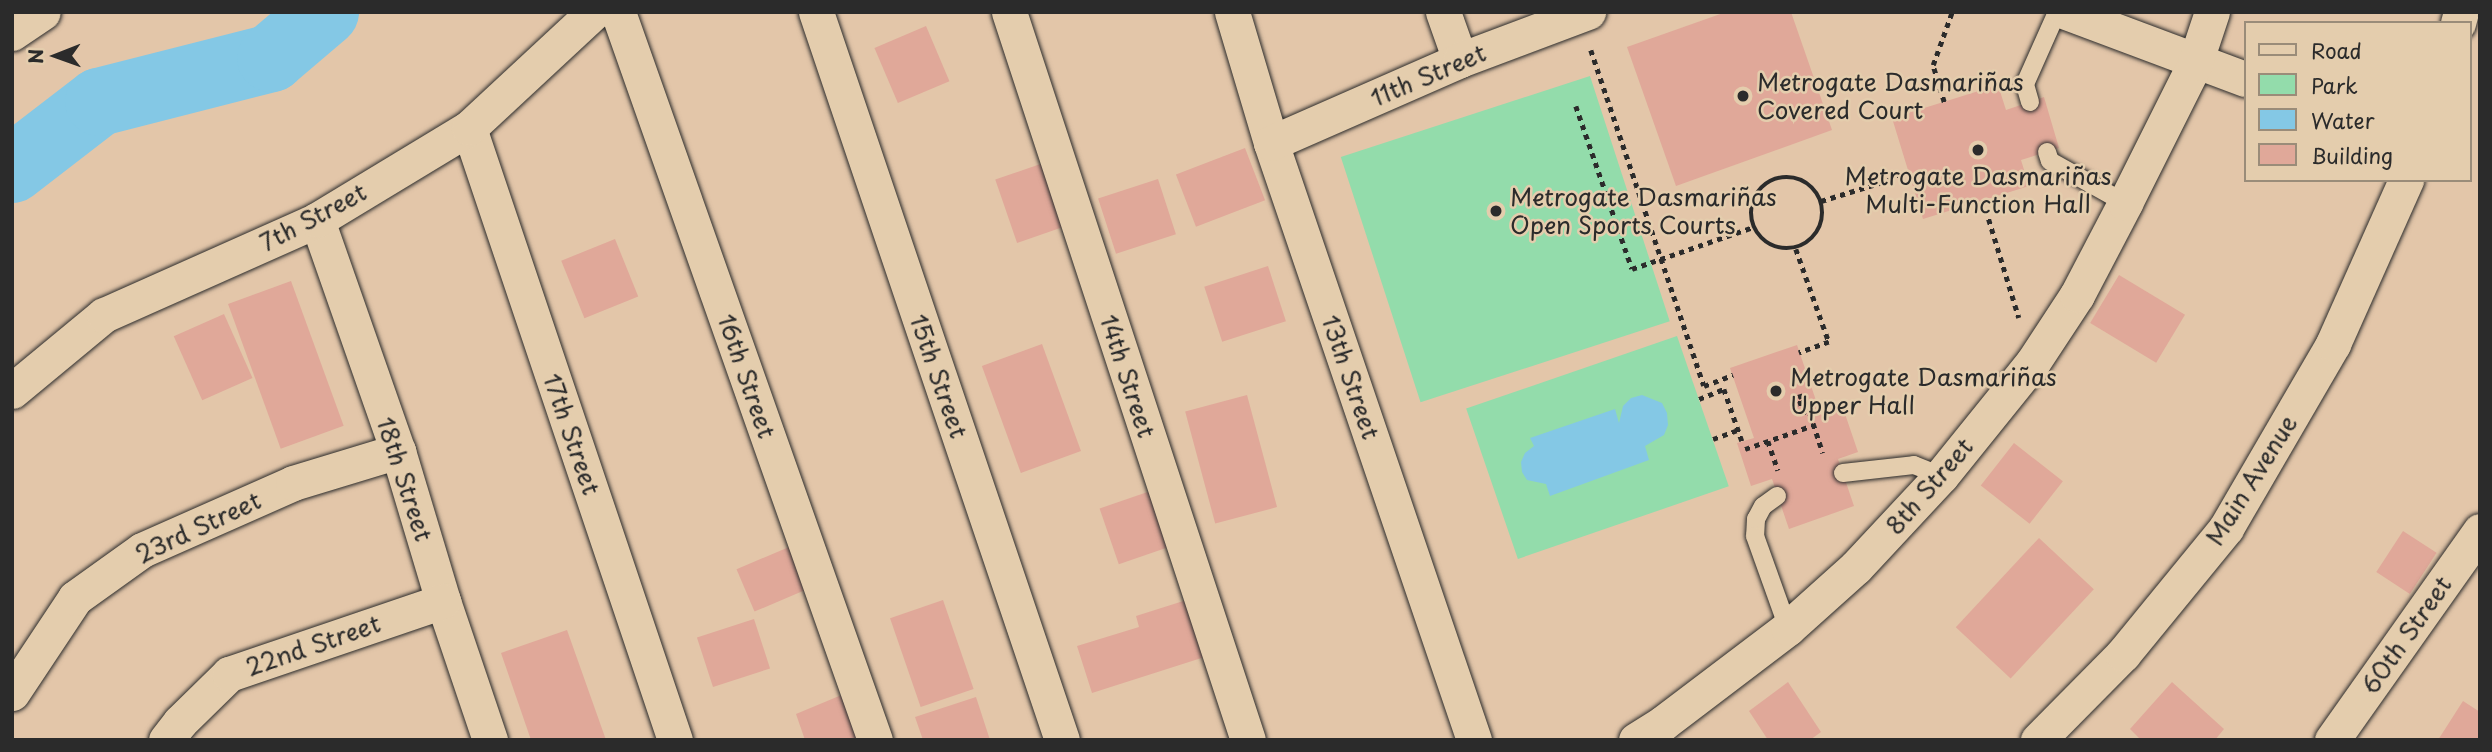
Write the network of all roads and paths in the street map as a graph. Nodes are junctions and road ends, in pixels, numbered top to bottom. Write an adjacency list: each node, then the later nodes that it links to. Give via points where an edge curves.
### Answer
1 (43, 12): 13 (street)
2 (594, 12): 20 (street, 7th Street)
3 (618, 12): 57 (street, 16th Street)
4 (816, 12): 58 (street, 15th Street)
5 (1009, 12): 59 (street, 14th Street)
6 (1232, 12): 21 (street, 13th Street)
7 (1443, 12): 14 (street)
8 (1952, 12): 17 (path, via 1933,65)
9 (2057, 12): 18 (lane, via 2025,84)
10 (2066, 12): 15 (street)
11 (2212, 12): 15 (street, 8th Street)
12 (1583, 14): 14 (street, 11th Street); 31 (path)
13 (12, 33)
14 (1460, 60): 21 (street, 11th Street)
15 (2196, 63): 16 (street); 27 (street, 8th Street)
16 (2244, 79)
17 (1944, 102)
18 (2030, 102)
19 (1576, 106): 31 (path, via 1632,269)
20 (469, 128): 28 (street, 7th Street); 56 (street, 17th Street)
21 (1271, 143): 60 (street, 13th Street)
22 (2047, 152): 27 (lane, via 2050,161)
23 (1909, 174): 26 (path)
24 (2405, 182): 62 (street, Main Avenue, via 2333,344 2226,528 2123,654)
25 (1983, 200): 33 (path)
26 (1821, 201): 29 (path, via 1803,180 1774,178 1753,198); 30 (path, via 1819,230 1810,242)
27 (2125, 203): 33 (street, 8th Street, via 2077,295)
28 (317, 220): 35 (street, 7th Street, via 104,315); 44 (street, 18th Street)
29 (1752, 227): 30 (path, via 1770,246); 31 (path)
30 (1796, 249): 32 (path, via 1829,342)
31 (1660, 258): 34 (path, via 1704,386)
32 (1799, 352)
33 (2033, 362): 48 (street, 8th Street)
34 (1733, 375)
35 (12, 391)
36 (1699, 398): 39 (path, via 1724,390)
37 (1804, 415): 38 (path, via 1798,397 1804,396)
38 (1814, 425): 42 (path); 45 (path)
39 (1738, 430): 40 (path); 41 (path)
40 (1713, 439)
41 (1742, 441)
42 (1768, 441): 43 (path); 46 (path)
43 (1745, 449)
44 (398, 451): 51 (street, 18th Street); 53 (street, 23rd Street, via 293,483 142,550 75,598)
45 (1824, 454)
46 (1777, 469)
47 (1843, 473): 48 (lane, via 1914,465)
48 (1941, 476): 52 (street, 8th Street, via 1856,567)
49 (1777, 496): 52 (lane, via 1763,506 1755,536)
50 (2480, 531): 63 (street, 60th Street)
51 (443, 601): 54 (street, 22nd Street, via 229,674); 55 (street, 18th Street)
52 (1788, 628): 61 (street, 8th Street)
53 (12, 693)
54 (166, 740)
55 (490, 740)
56 (675, 740)
57 (875, 740)
58 (1062, 740)
59 (1248, 740)
60 (1474, 740)
61 (1636, 740)
62 (2038, 740)
63 (2332, 740)

